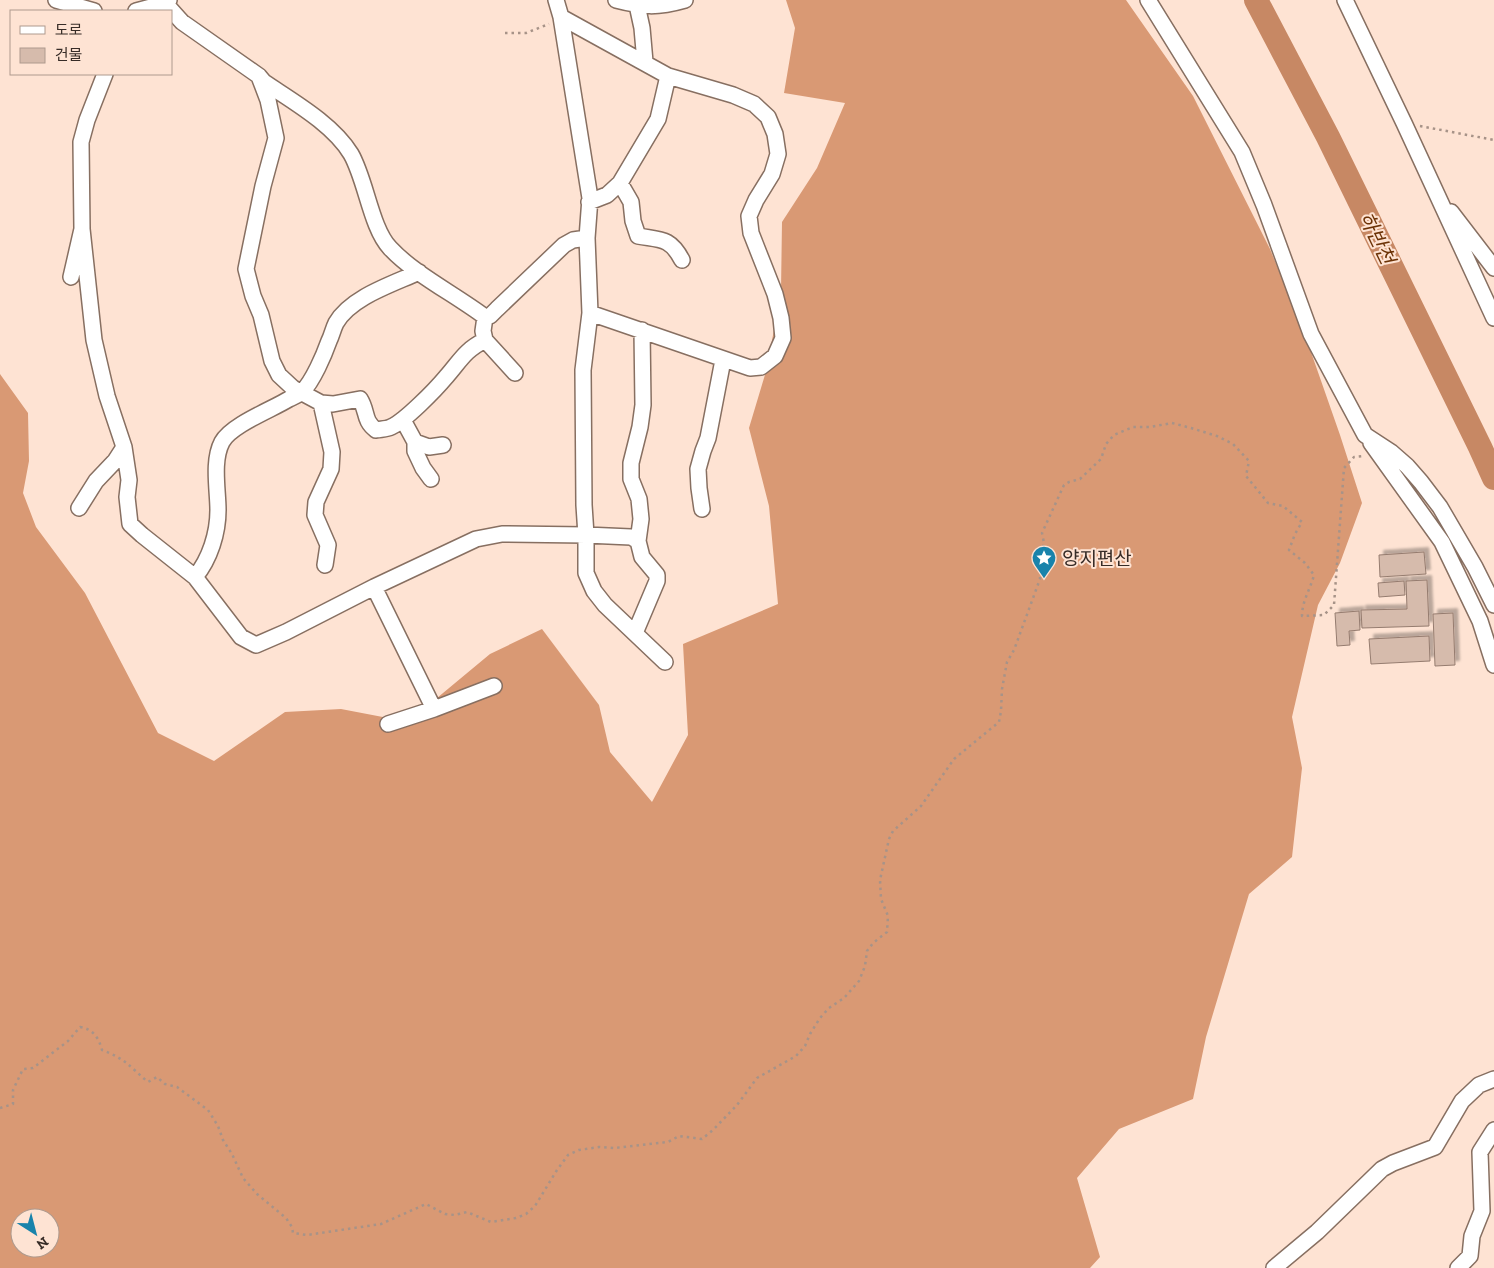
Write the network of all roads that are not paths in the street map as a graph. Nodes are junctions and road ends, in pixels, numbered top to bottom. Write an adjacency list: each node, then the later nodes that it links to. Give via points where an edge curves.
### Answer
1 (56, 0): 9 (street)
2 (556, 0): 11 (street)
3 (616, 0): 8 (street)
4 (685, 0): 8 (street, via 663,6)
5 (1148, 0): 35 (street, via 1242,152 1311,334)
6 (1345, 0): 18 (street)
7 (166, 1): 10 (street); 14 (street, via 182,22)
8 (637, 5): 12 (street)
9 (91, 10)
10 (139, 10)
11 (561, 17): 12 (street); 17 (street)
12 (645, 62): 15 (street)
13 (105, 75): 19 (street, via 81,142)
14 (259, 76): 23 (street, via 321,122 351,153 382,237); 32 (street, via 276,138 246,269 272,362 279,375)
15 (668, 76): 16 (street, via 658,119); 30 (street, via 754,104 768,117 775,134 778,154 772,174 749,216 751,233 775,294 782,338 775,356 761,367 750,368)
16 (620, 183): 17 (street, via 607,195); 21 (street, via 631,202 638,236 659,238 671,244)
17 (590, 202): 20 (street)
18 (1440, 202): 22 (street, via 1456,217); 27 (street)
19 (82, 229): 24 (street); 38 (street, via 94,340 107,396)
20 (588, 238): 25 (street); 26 (street, via 564,245 490,316)
21 (682, 260)
22 (1494, 268)
23 (419, 272): 26 (street); 32 (street, via 346,309)
24 (71, 278)
25 (590, 313): 28 (street); 42 (street, via 583,370)
26 (485, 317): 29 (street)
27 (1494, 318)
28 (642, 330): 30 (street); 43 (street, via 643,405 631,463 631,479 639,499 641,519)
29 (485, 340): 31 (street); 34 (street, via 462,356 446,378)
30 (723, 360): 41 (street, via 708,438 698,469)
31 (514, 373)
32 (302, 392): 33 (street); 45 (street, via 233,430 222,442 217,463 216,536 202,569)
33 (321, 403): 34 (street, via 360,400 368,423 376,430 390,428); 44 (street, via 332,452 331,469 316,502 315,516 328,545)
34 (403, 420): 36 (street)
35 (1365, 436): 47 (street, via 1391,452 1422,482 1476,567); 50 (street, via 1442,542 1480,621)
36 (415, 442): 37 (street, via 429,448); 39 (street, via 422,468)
37 (443, 445)
38 (124, 447): 40 (street); 45 (street, via 130,524)
39 (431, 479)
40 (79, 508)
41 (702, 509)
42 (586, 535): 43 (street); 46 (street, via 502,534 476,539); 48 (street, via 586,573 594,591)
43 (638, 541): 48 (street, via 642,558 657,575 657,581)
44 (325, 565)
45 (195, 577): 46 (street, via 241,637 256,645)
46 (374, 587): 52 (street)
47 (1494, 605)
48 (635, 633): 49 (street)
49 (666, 662)
50 (1494, 665)
51 (494, 686): 52 (street)
52 (434, 709): 53 (street)
53 (388, 724)
54 (1494, 1079): 56 (street, via 1479,1085 1462,1101 1436,1147 1382,1169 1317,1232)
55 (1494, 1130): 57 (street, via 1480,1152 1482,1211 1472,1236 1470,1256)
56 (1274, 1268)
57 (1458, 1268)

